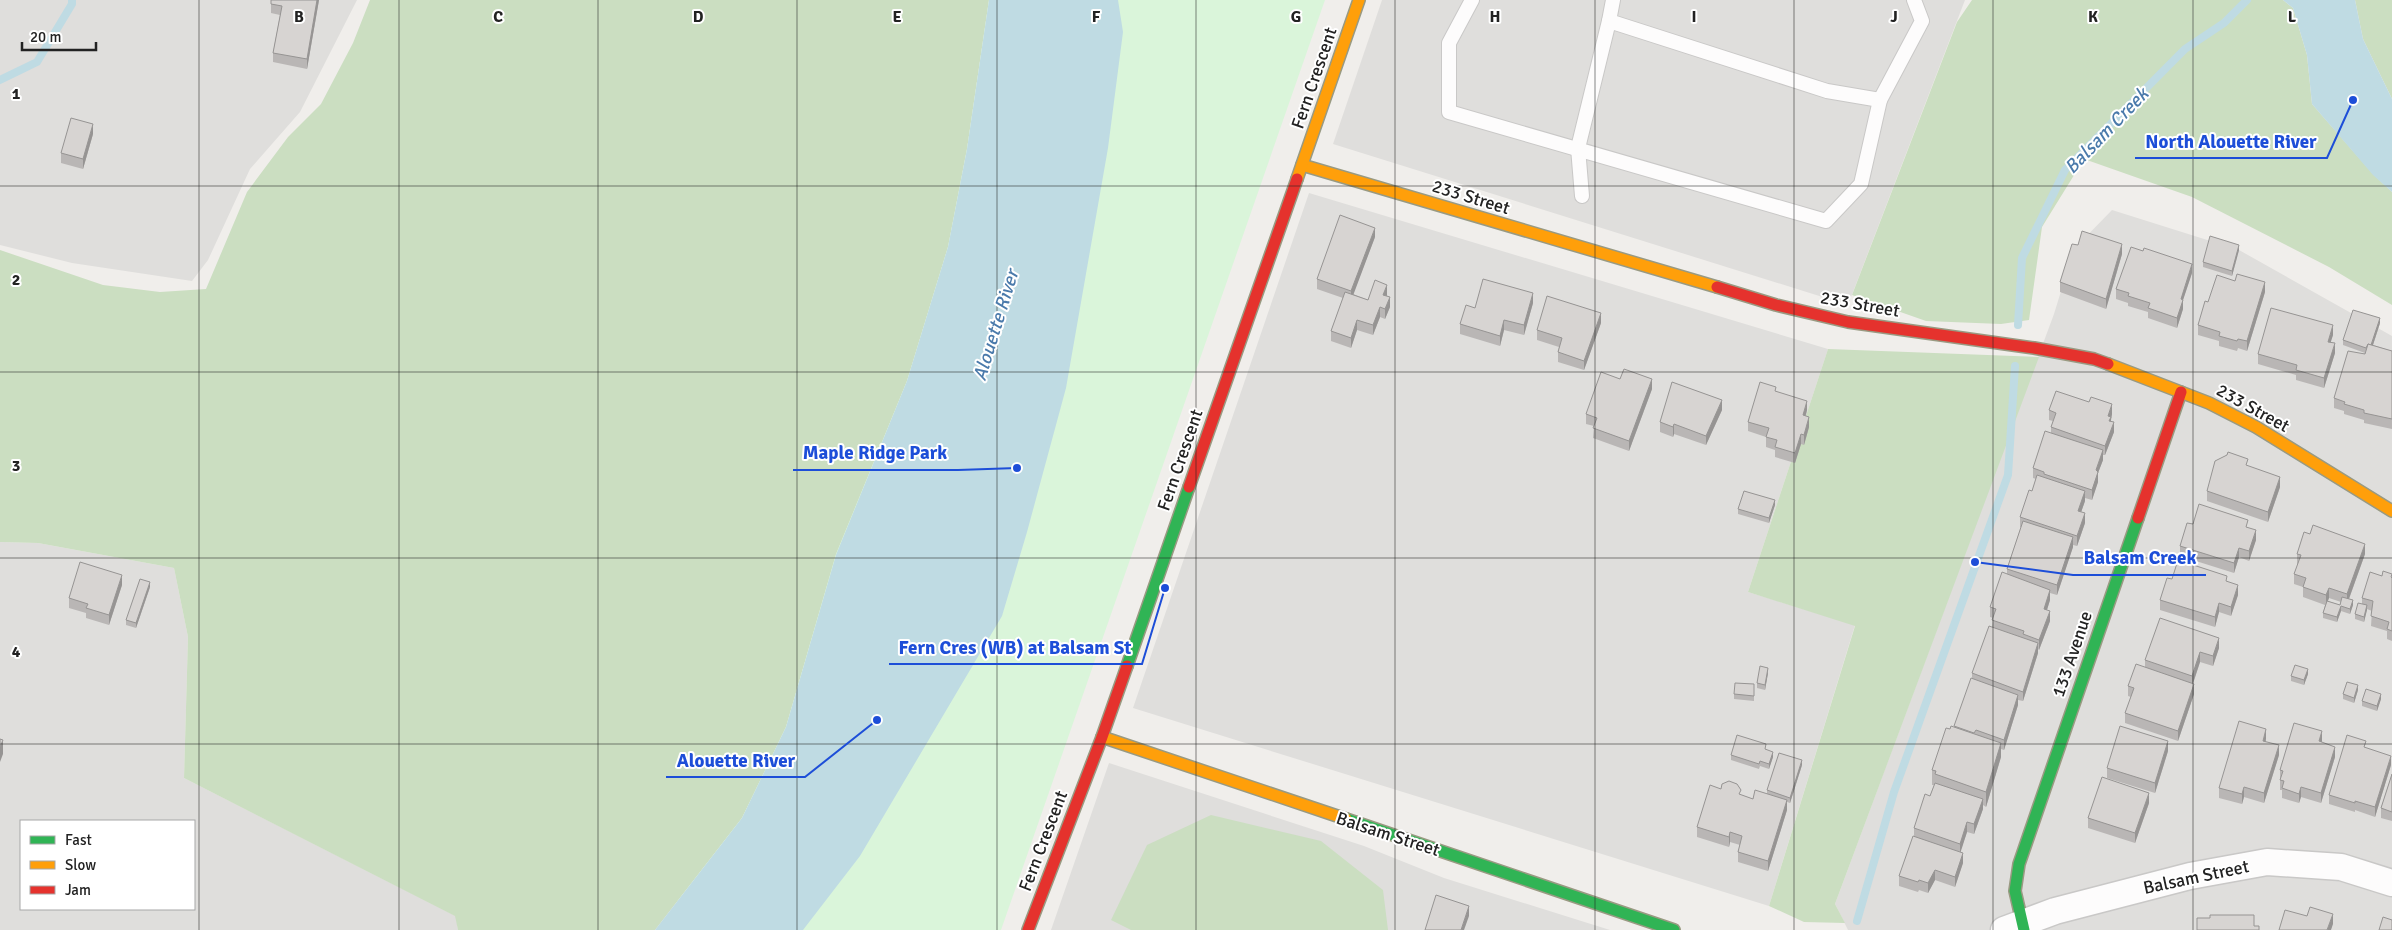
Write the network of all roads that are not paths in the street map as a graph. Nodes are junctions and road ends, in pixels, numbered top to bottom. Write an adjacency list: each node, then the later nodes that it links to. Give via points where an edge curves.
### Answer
1 (1360, 0): 8 (street, Fern Crescent)
2 (1472, 0): 7 (lane, via 1449,43 1449,112)
3 (1613, 0): 5 (lane)
4 (1914, 0): 6 (lane, via 1922,21)
5 (1608, 21): 6 (lane, via 1827,91); 7 (lane)
6 (1880, 100): 7 (lane, via 1861,184 1826,221)
7 (1578, 148): 9 (lane)
8 (1302, 165): 10 (street, 233 Street, via 1776,305 1848,322 2094,359); 12 (street, Fern Crescent)
9 (1582, 196)
10 (2181, 392): 11 (street, 233 Street, via 2256,427); 14 (street, 133 Avenue, via 2018,864)
11 (2392, 511)
12 (1102, 737): 15 (street, Fern Crescent); 16 (street, Balsam Street)
13 (2392, 883): 14 (street, Balsam Street, via 2341,867 2267,862 2190,876 2055,911)
14 (2016, 928)
15 (1028, 930)
16 (1674, 930)

